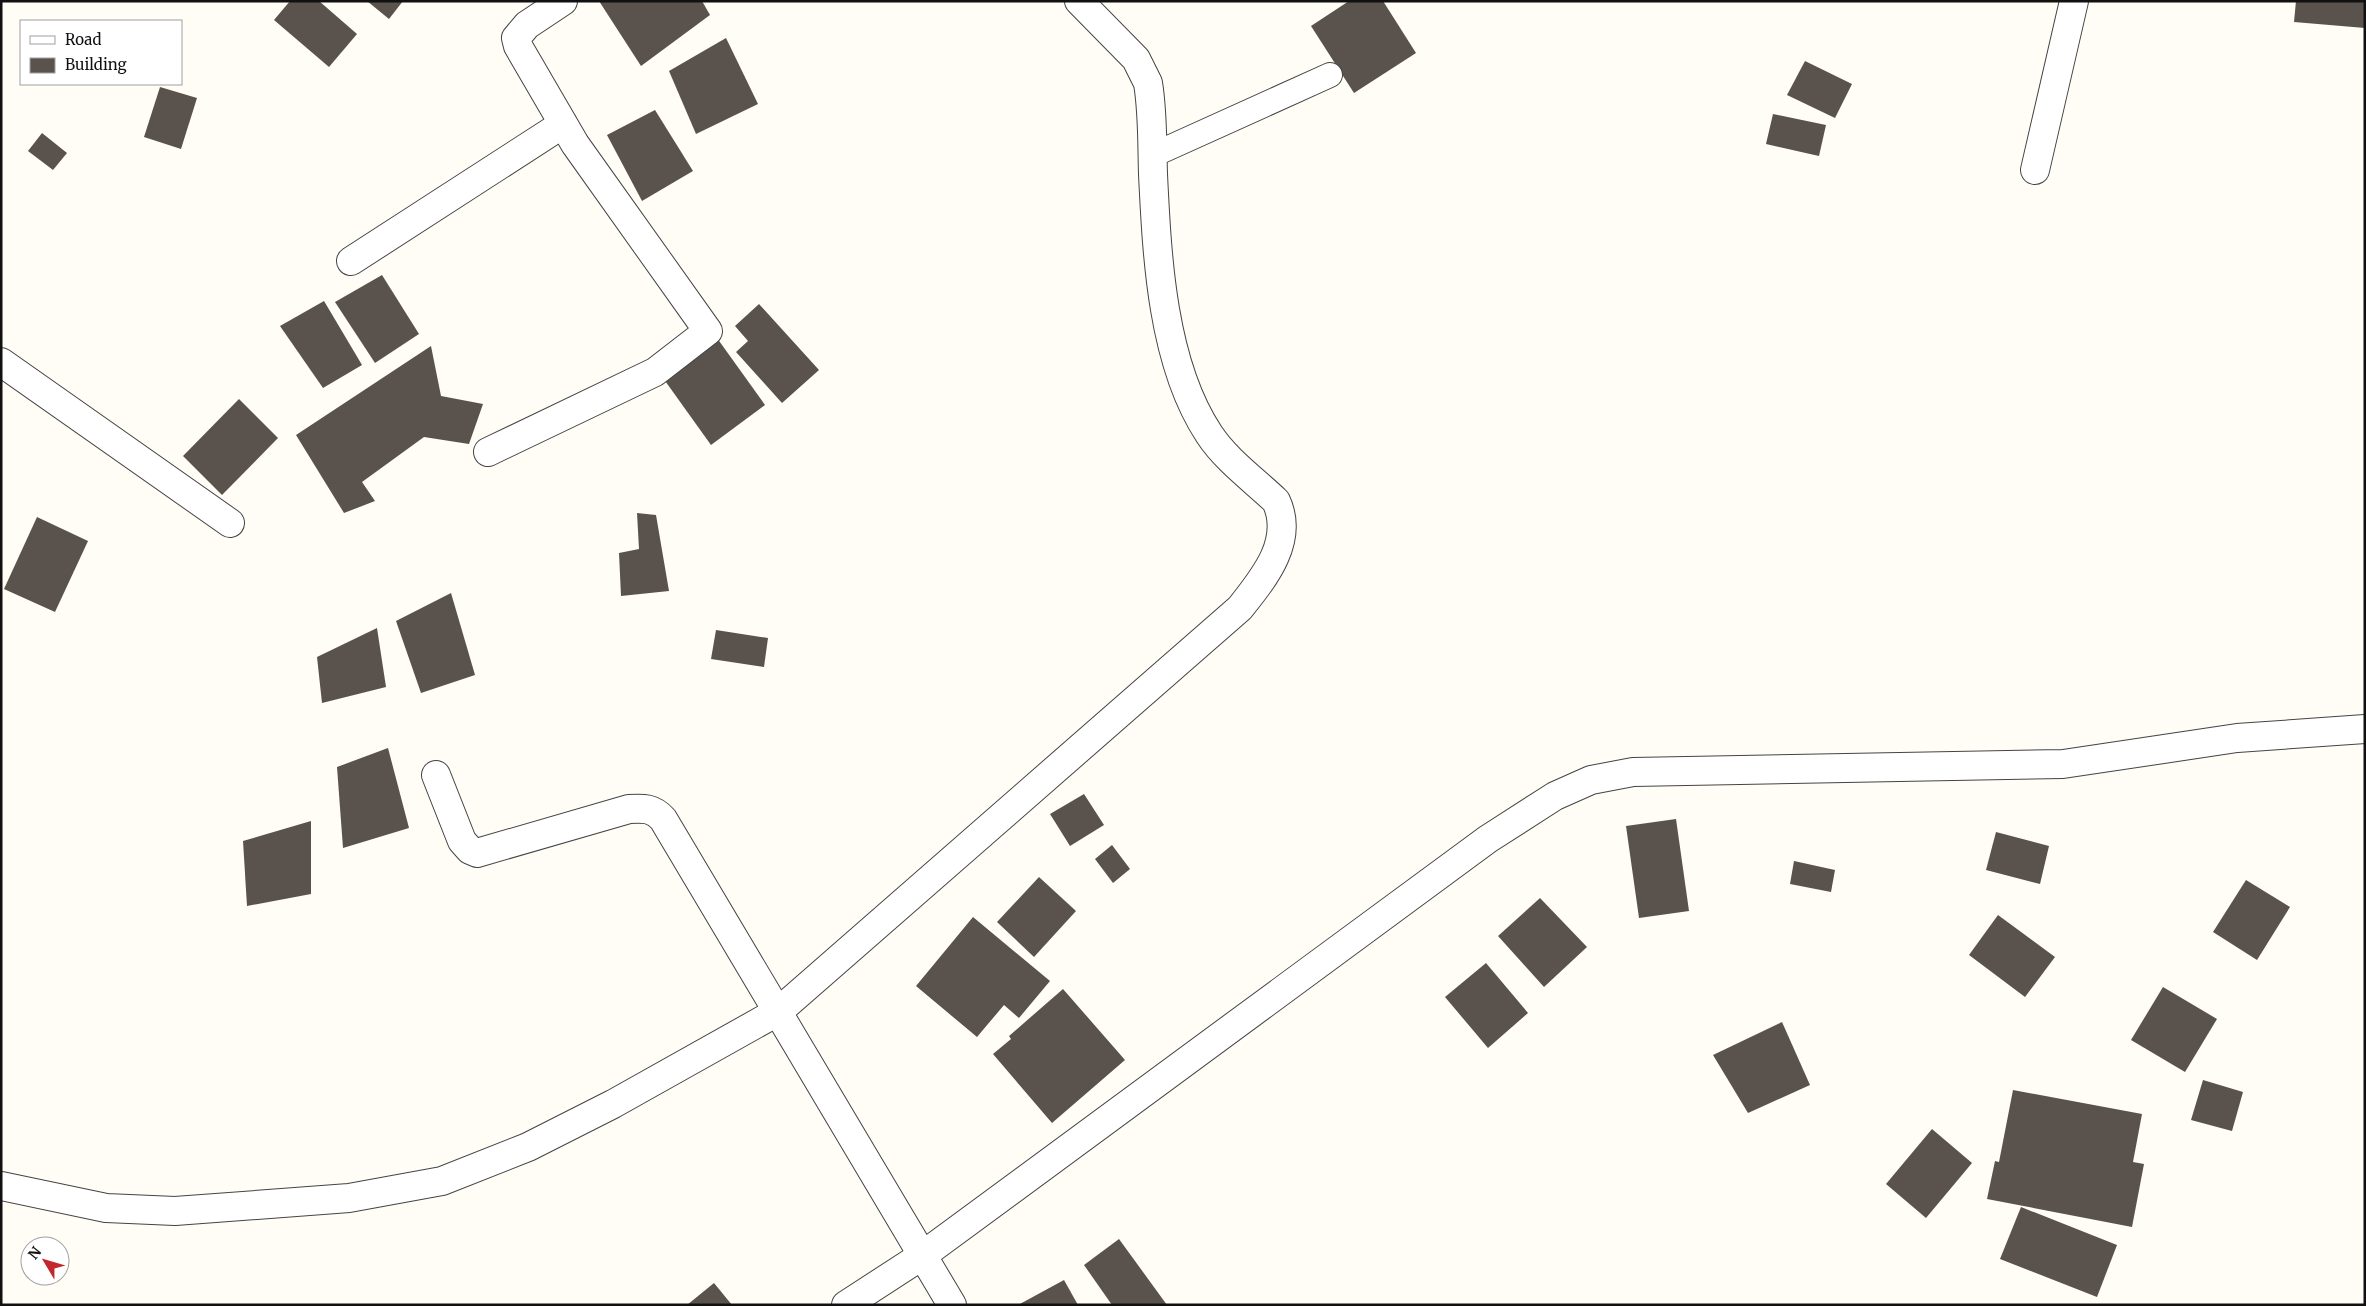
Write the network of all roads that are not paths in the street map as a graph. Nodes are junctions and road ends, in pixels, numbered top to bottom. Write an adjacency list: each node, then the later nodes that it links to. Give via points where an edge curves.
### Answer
1 (562, 1): 5 (street, via 527,25 516,38)
2 (1079, 1): 6 (street, via 1143,70 1150,97)
3 (2074, 1): 7 (street)
4 (1330, 75): 6 (lane)
5 (563, 124): 8 (street); 10 (street, via 708,330 656,372)
6 (1153, 155): 14 (street, via 1162,282 1180,371 1191,400 1217,445 1276,501 1281,518 1276,555 1240,608)
7 (2035, 170)
8 (351, 261)
9 (1, 362): 11 (street)
10 (488, 452)
11 (230, 523)
12 (2365, 729): 16 (street, via 2237,738 2063,764 1633,772 1591,780 1555,796 1488,839)
13 (436, 775): 14 (street, via 462,841 478,853 629,809 647,808 656,812)
14 (779, 1011): 15 (street, via 604,1108 528,1146 442,1181 349,1198 175,1210 106,1208); 16 (street)
15 (1, 1186)
16 (923, 1255): 17 (street); 18 (street)
17 (846, 1305)
18 (952, 1305)

